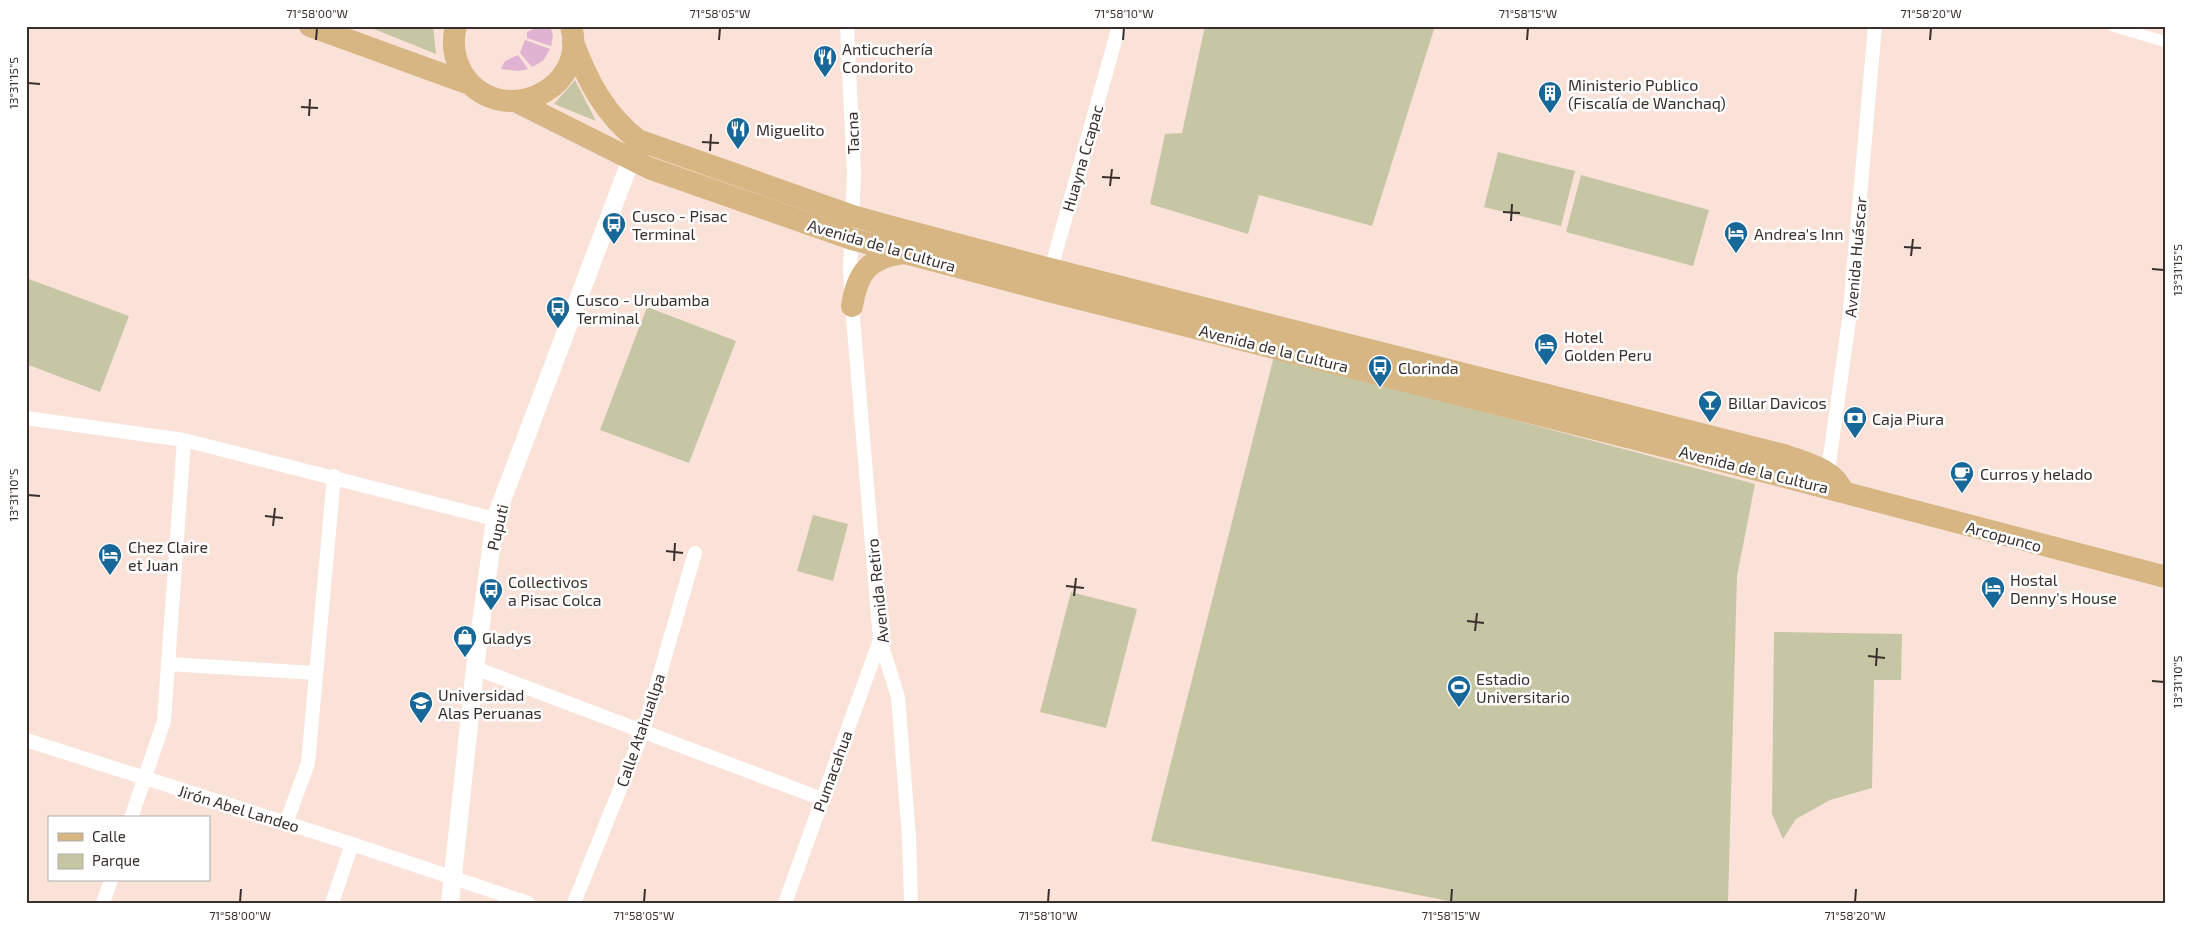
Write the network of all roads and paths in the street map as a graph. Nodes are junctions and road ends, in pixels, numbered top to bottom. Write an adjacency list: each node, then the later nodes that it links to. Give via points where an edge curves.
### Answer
1 (310, 26): 9 (main road)
2 (456, 26): 9 (main road, via 455,54)
3 (847, 26): 12 (street, Tacna)
4 (1119, 26): 15 (street, Huayna Ccapac)
5 (1875, 26): 20 (street, Avenida Huáscar)
6 (2113, 26): 8 (street)
7 (572, 34): 10 (main road, via 569,63 558,81 542,94); 11 (main road, Avenida de la Cultura, via 583,69 604,106 621,126)
8 (2166, 42)
9 (472, 85): 10 (main road, via 494,98)
10 (516, 101): 11 (main road, Avenida de la Cultura)
11 (632, 157): 12 (main road, Avenida de la Cultura); 13 (main road, Avenida de la Cultura); 21 (street, Puputi)
12 (853, 216): 13 (street, Tacna); 15 (main road, Avenida de la Cultura)
13 (852, 239): 14 (main road, Avenida de la Cultura); 16 (street, Avenida Retiro)
14 (904, 253): 15 (main road, Avenida de la Cultura); 16 (main road, via 888,255 873,262 861,274 854,289)
15 (1048, 280): 20 (main road, Avenida de la Cultura, via 1432,377 1784,455)
16 (852, 306): 24 (street, Avenida Retiro)
17 (26, 418): 18 (street)
18 (184, 440): 19 (street); 25 (street)
19 (334, 476): 21 (street); 27 (street)
20 (1832, 484): 23 (main road, Arcopunco)
21 (496, 519): 26 (street, Puputi)
22 (695, 553): 28 (street, Calle Atahuallpa)
23 (2166, 577)
24 (880, 640): 31 (street, Pumacahua); 43 (street, Avenida Retiro, via 898,697)
25 (168, 664): 27 (street); 30 (street, via 164,721)
26 (475, 668): 28 (street); 35 (street, Puputi)
27 (315, 673): 33 (street, via 308,763)
28 (644, 732): 31 (street); 41 (street, Calle Atahuallpa)
29 (26, 740): 30 (street, Jirón Abel Landeo)
30 (144, 778): 32 (street); 33 (street, Jirón Abel Landeo)
31 (822, 799): 42 (street, Pumacahua)
32 (132, 816)
33 (286, 823): 34 (street, Jirón Abel Landeo)
34 (352, 844): 35 (street, Jirón Abel Landeo); 38 (street)
35 (452, 877): 39 (street, Puputi); 40 (street, Jirón Abel Landeo)
36 (110, 882): 37 (street)
37 (104, 903)
38 (332, 903)
39 (450, 903)
40 (528, 903)
41 (574, 903)
42 (785, 903)
43 (911, 903)

